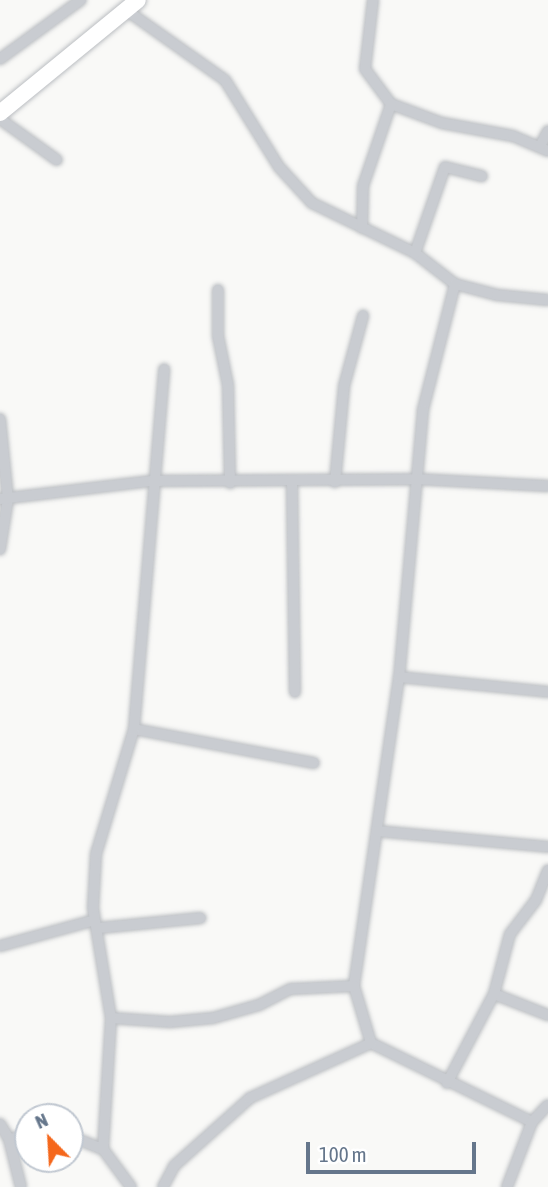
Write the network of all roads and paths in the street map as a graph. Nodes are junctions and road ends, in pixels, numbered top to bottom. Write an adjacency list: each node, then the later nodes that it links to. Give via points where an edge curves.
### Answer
1 (81, 0): 4 (street)
2 (373, 0): 5 (street, via 365,69)
3 (132, 5): 6 (highway); 12 (street, via 225,80 279,167 304,194)
4 (0, 59)
5 (391, 104): 9 (street, via 442,123 513,136); 12 (street, via 363,187)
6 (0, 113)
7 (0, 119): 10 (street)
8 (548, 131): 9 (street)
9 (544, 149)
10 (57, 160)
11 (482, 176): 13 (street, via 445,167)
12 (362, 228): 13 (street)
13 (415, 253): 14 (street)
14 (455, 284): 16 (street, via 497,295); 20 (street, via 424,410)
15 (218, 290): 23 (street, via 218,336 228,385)
16 (548, 300)
17 (363, 316): 22 (street, via 344,386)
18 (164, 369): 21 (street)
19 (0, 419): 26 (street)
20 (415, 479): 22 (street); 25 (street); 28 (street)
21 (152, 481): 23 (street); 26 (street); 31 (street, via 149,582)
22 (335, 482): 24 (street)
23 (230, 483): 24 (street)
24 (292, 483): 29 (street)
25 (548, 486)
26 (4, 499): 27 (street)
27 (0, 549)
28 (399, 677): 30 (street); 33 (street)
29 (295, 692)
30 (548, 692)
31 (134, 729): 32 (street); 37 (street, via 96,854)
32 (314, 763)
33 (377, 831): 34 (street); 39 (street)
34 (548, 847)
35 (548, 870): 40 (street, via 536,900 510,934)
36 (201, 918): 37 (street)
37 (97, 924): 38 (street); 42 (street)
38 (0, 946)
39 (354, 986): 42 (street, via 291,989 259,1005 213,1018 170,1022); 43 (street)
40 (494, 994): 41 (street); 44 (street)
41 (548, 1015)
42 (111, 1018): 51 (street)
43 (371, 1043): 44 (street); 54 (street, via 250,1098 174,1166)
44 (447, 1083): 46 (street)
45 (548, 1105): 46 (street)
46 (532, 1122): 55 (street)
47 (0, 1124): 49 (street)
48 (14, 1138): 49 (street)
49 (9, 1139): 52 (street)
50 (84, 1142): 51 (street)
51 (103, 1149): 53 (street)
52 (21, 1187)
53 (131, 1187)
54 (163, 1187)
55 (507, 1187)

